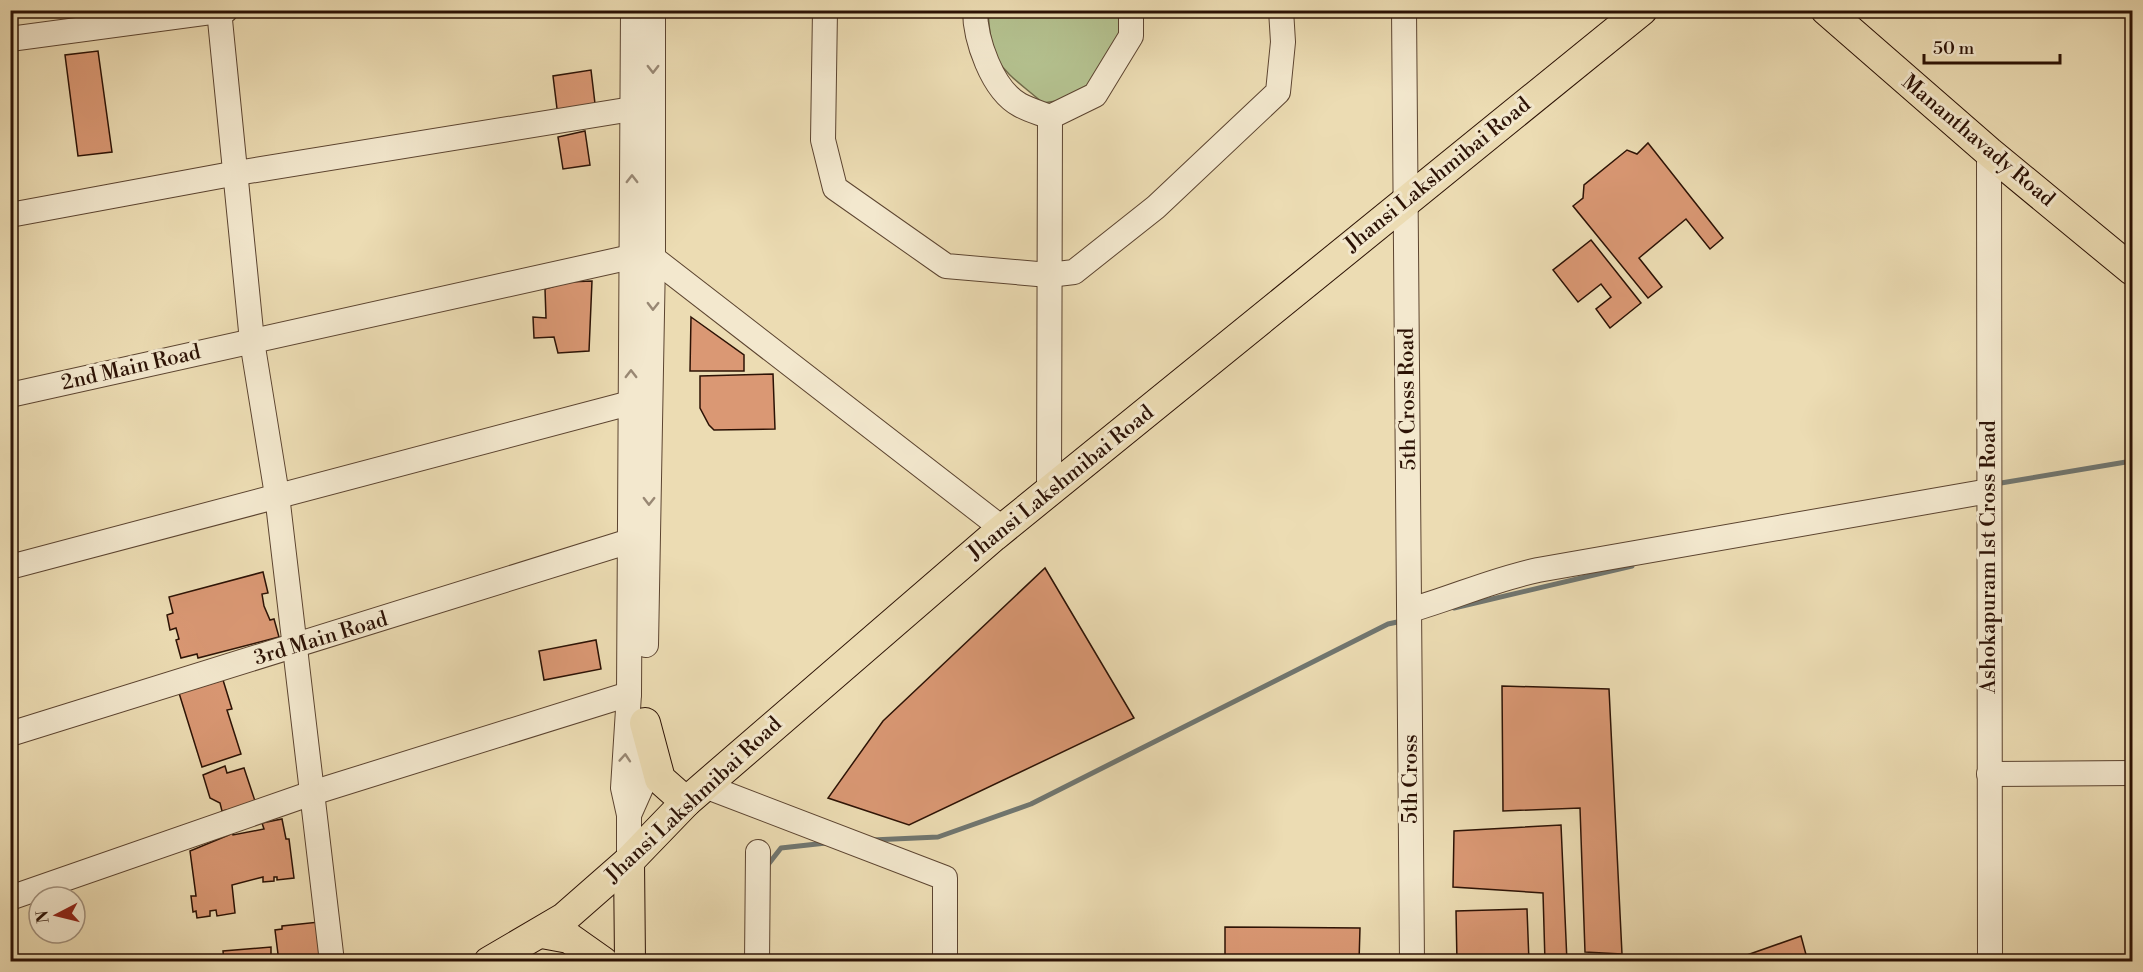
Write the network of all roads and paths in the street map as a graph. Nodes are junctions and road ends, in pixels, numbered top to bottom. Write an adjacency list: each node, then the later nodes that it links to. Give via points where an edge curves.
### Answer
1 (633, 10): 12 (street)
2 (653, 10): 18 (street, one-way to 18)
3 (825, 10): 20 (street, via 823,140 835,188 946,266)
4 (975, 10): 13 (street, via 975,28 990,73 1017,104)
5 (1131, 10): 13 (street, via 1131,36 1095,95)
6 (1281, 10): 20 (street, via 1283,42 1278,92 1156,207 1074,272)
7 (1404, 10): 16 (street, 5th Cross Road)
8 (1642, 10): 16 (main road, Jhansi Lakshmibai Road)
9 (1826, 10): 14 (main road, Mananthavady Road)
10 (222, 11): 11 (street); 15 (street)
11 (10, 39)
12 (632, 109): 15 (street); 18 (street, one-way to 12)
13 (1050, 117): 20 (street)
14 (1989, 152): 19 (main road, Mananthavady Road); 24 (street, Ashokapuram 1st Cross Road)
15 (237, 173): 17 (street); 21 (street)
16 (1406, 202): 25 (main road, Jhansi Lakshmibai Road); 30 (street, 5th Cross Road)
17 (10, 215)
18 (642, 257): 21 (street, 2nd Main Road); 23 (street, one-way to 18); 27 (street); 33 (street, one-way to 33)
19 (2133, 270)
20 (1049, 275): 25 (street)
21 (252, 341): 22 (street, 2nd Main Road); 26 (street)
22 (10, 395)
23 (630, 403): 26 (street); 28 (street)
24 (1989, 488): 30 (street, via 1538,570 1500,578 1452,598); 36 (street, Ashokapuram 1st Cross Road)
25 (1049, 492): 27 (main road, Jhansi Lakshmibai Road)
26 (277, 495): 29 (street); 31 (street)
27 (1003, 529): 38 (main road, Jhansi Lakshmibai Road)
28 (630, 542): 31 (street, 3rd Main Road); 32 (street)
29 (10, 567)
30 (1410, 603): 50 (street, 5th Cross)
31 (296, 647): 34 (street, 3rd Main Road); 37 (street)
32 (629, 694): 37 (street); 39 (street, one-way to 32, via 623,788)
33 (645, 723): 38 (main road, via 660,779); 39 (street, via 641,788)
34 (10, 734)
35 (2133, 772): 36 (street)
36 (1989, 774): 51 (street, Ashokapuram 1st Cross Road)
37 (312, 793): 42 (street); 44 (street)
38 (695, 794): 41 (main road, Jhansi Lakshmibai Road); 49 (street, via 945,878)
39 (629, 815): 41 (street)
40 (758, 852): 48 (street)
41 (629, 861): 43 (main road, Jhansi Lakshmibai Road); 47 (main road)
42 (10, 898)
43 (542, 933): 45 (main road, Jhansi Lakshmibai Road); 46 (main road, via 569,938)
44 (332, 962)
45 (489, 962)
46 (603, 962)
47 (630, 962)
48 (757, 962)
49 (945, 962)
50 (1412, 962)
51 (1990, 962)

